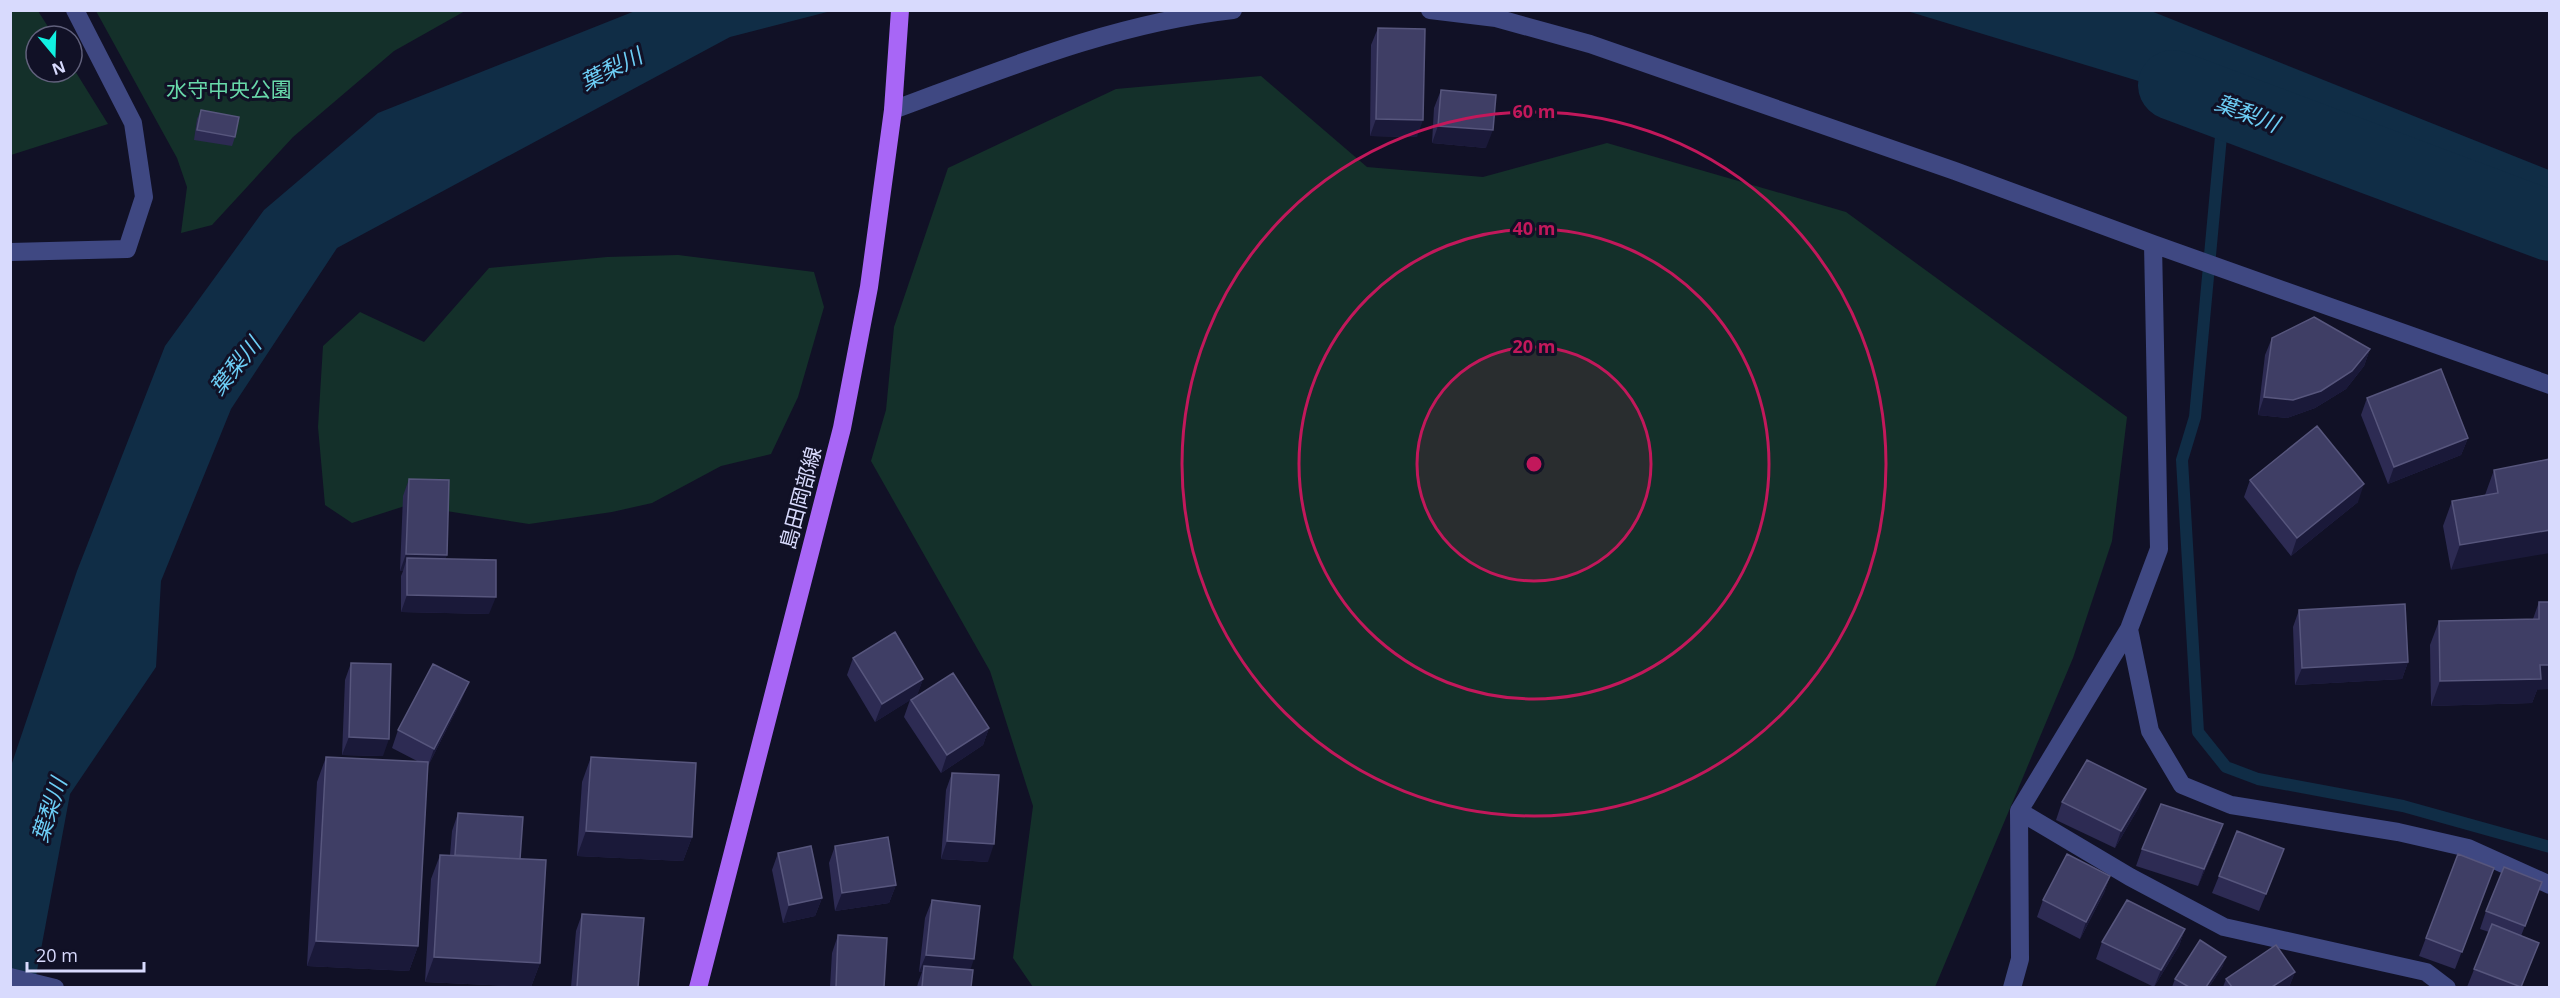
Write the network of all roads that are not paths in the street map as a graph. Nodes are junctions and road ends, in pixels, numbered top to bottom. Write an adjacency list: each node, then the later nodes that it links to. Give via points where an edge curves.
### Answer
1 (75, 10): 7 (street, via 133,123 144,196 128,249)
2 (900, 10): 5 (main road, 島田岡部線)
3 (1233, 10): 5 (street, via 1128,28 1043,54)
4 (1430, 10): 6 (street, via 1496,18 1590,44)
5 (893, 110): 14 (main road, 島田岡部線, via 869,287 842,428)
6 (2153, 244): 8 (street); 9 (street, via 2159,549)
7 (10, 252)
8 (2550, 385)
9 (2128, 629): 10 (street); 11 (street, via 2150,731 2182,784 2231,806 2398,832 2468,848)
10 (2019, 811): 15 (street, via 2020,959); 16 (street, via 2224,927 2426,972)
11 (2550, 885)
12 (10, 977): 13 (street)
13 (55, 987)
14 (698, 987)
15 (2012, 987)
16 (2447, 987)

